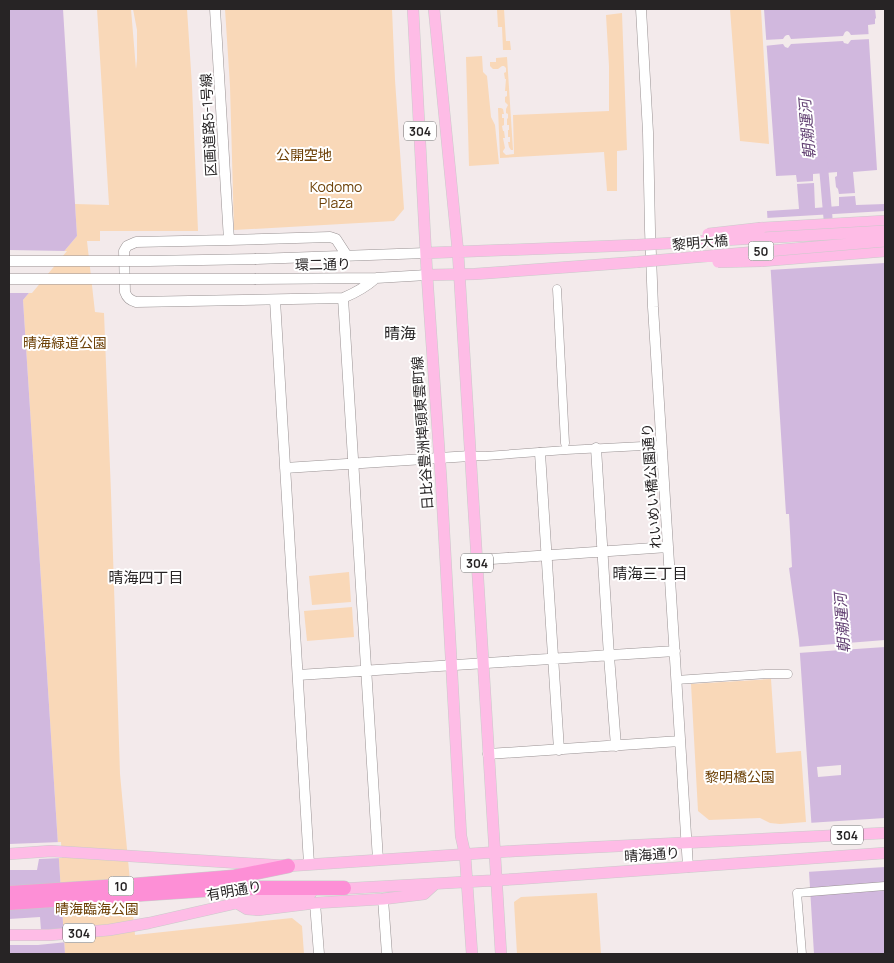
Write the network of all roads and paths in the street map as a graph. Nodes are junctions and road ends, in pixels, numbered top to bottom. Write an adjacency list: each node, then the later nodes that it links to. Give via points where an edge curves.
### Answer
1 (215, 9): 7 (street, 区画道路5-1号線)
2 (413, 9): 12 (main road, 日比谷豊洲埠頭東雲町線 / 304)
3 (434, 9): 11 (main road, 304)
4 (640, 9): 24 (street, れいめい橋公園通り)
5 (885, 221): 9 (main road, 50, bridge, via 761,228)
6 (885, 231): 9 (main road, 黎明大橋 / 50, bridge)
7 (229, 240): 13 (street, via 330,237 336,239); 22 (street, via 130,244 124,251 126,297 136,302)
8 (885, 241): 15 (main road, 黎明大橋 / 50, bridge)
9 (637, 245): 11 (main road, 環二通り / 50)
10 (885, 251): 15 (main road, 50, bridge, via 760,261)
11 (458, 252): 12 (main road, 環二通り / 50); 16 (main road, 304)
12 (426, 253): 13 (street, 環二通り); 17 (main road, 日比谷豊洲埠頭東雲町線 / 304)
13 (346, 256): 14 (street, 環二通り, bridge, via 149,262)
14 (9, 261)
15 (637, 262): 16 (main road, 環二通り / 50)
16 (460, 274): 17 (main road, 環二通り / 50); 27 (main road, 304)
17 (427, 275): 18 (street, 環二通り); 28 (main road, 日比谷豊洲埠頭東雲町線 / 304)
18 (376, 278): 19 (street, 環二通り, bridge); 21 (street)
19 (9, 279)
20 (557, 289): 23 (street)
21 (343, 298): 22 (street); 29 (street)
22 (275, 300): 30 (street)
23 (565, 443)
24 (662, 445): 25 (street); 31 (street, れいめい橋公園通り)
25 (596, 448): 26 (street); 32 (street)
26 (540, 453): 27 (street); 33 (street)
27 (470, 456): 28 (street); 34 (main road, 304)
28 (439, 458): 29 (street); 39 (main road, 日比谷豊洲埠頭東雲町線 / 304)
29 (354, 463): 30 (street); 40 (street)
30 (285, 468): 42 (street)
31 (668, 547): 32 (street); 35 (street, れいめい橋公園通り)
32 (602, 552): 33 (street); 36 (street)
33 (546, 556): 34 (street); 37 (street)
34 (477, 560): 38 (main road, 304)
35 (674, 651): 36 (street); 43 (street, れいめい橋公園通り)
36 (609, 656): 37 (street); 45 (street)
37 (552, 659): 38 (street); 46 (street)
38 (483, 664): 39 (street); 47 (main road, 304)
39 (452, 666): 40 (street); 53 (main road, 日比谷豊洲埠頭東雲町線 / 304, via 461,836)
40 (367, 671): 42 (street); 54 (street)
41 (788, 674): 43 (street)
42 (298, 675): 55 (street)
43 (676, 680): 44 (street, れいめい橋公園通り)
44 (680, 741): 45 (street); 49 (street, れいめい橋公園通り)
45 (616, 746): 46 (street)
46 (559, 750): 47 (street)
47 (488, 754): 50 (main road, 304)
48 (885, 833): 49 (main road, 晴海通り / 304)
49 (686, 842): 50 (main road, 晴海通り / 304); 57 (street, れいめい橋公園通り)
50 (494, 852): 53 (main road, 晴海通り / 304); 58 (main road, 304)
51 (885, 853): 57 (main road, 晴海通り / 304)
52 (9, 854): 56 (main road, 有明通り / 304, via 51,851)
53 (465, 854): 54 (main road, 有明通り / 304); 59 (main road, 304)
54 (378, 860): 55 (main road, 有明通り / 304)
55 (309, 864): 56 (main road, 有明通り / 304)
56 (288, 866): 60 (highway, 10)
57 (688, 867): 58 (main road, 晴海通り / 304)
58 (495, 880): 59 (main road, 晴海通り / 304); 73 (main road, 304)
59 (466, 882): 61 (main road, 有明通り / 304); 72 (main road, 304)
60 (233, 883): 63 (highway, 10); 64 (highway, 10); 66 (highway, 10)
61 (435, 884): 63 (main road, 有明通り / 304); 65 (main road, via 424,894)
62 (885, 886): 74 (street, via 797,893)
63 (344, 888): 67 (main road, 有明通り / 304)
64 (9, 893)
65 (383, 899): 68 (main road); 71 (street)
66 (9, 903)
67 (237, 903): 68 (main road, via 247,909 258,910); 69 (main road, 有明通り / 304, via 109,930)
68 (315, 903): 70 (street)
69 (9, 936)
70 (318, 954)
71 (387, 954)
72 (472, 954)
73 (500, 954)
74 (802, 954)

